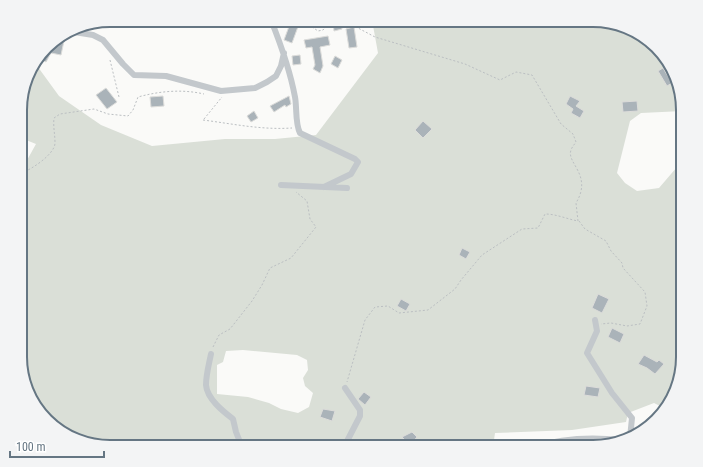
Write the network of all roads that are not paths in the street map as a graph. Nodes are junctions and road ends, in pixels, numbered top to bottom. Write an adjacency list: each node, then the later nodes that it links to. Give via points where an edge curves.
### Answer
1 (274, 27): 3 (street)
2 (78, 33): 3 (street, via 93,35 103,40 134,75 166,76 220,91 255,88 271,79 276,76)
3 (284, 53): 5 (street, via 295,96 297,127 300,133 358,162 351,174)
4 (281, 185): 5 (street)
5 (324, 187): 6 (street)
6 (347, 188)
7 (595, 320): 10 (street, via 596,331 587,352 612,393 632,418)
8 (211, 354): 12 (street, via 206,386 221,409 233,419)
9 (345, 388): 13 (street, via 360,410 360,416)
10 (631, 431)
11 (607, 438): 14 (street)
12 (239, 440)
13 (348, 440)
14 (561, 440)

